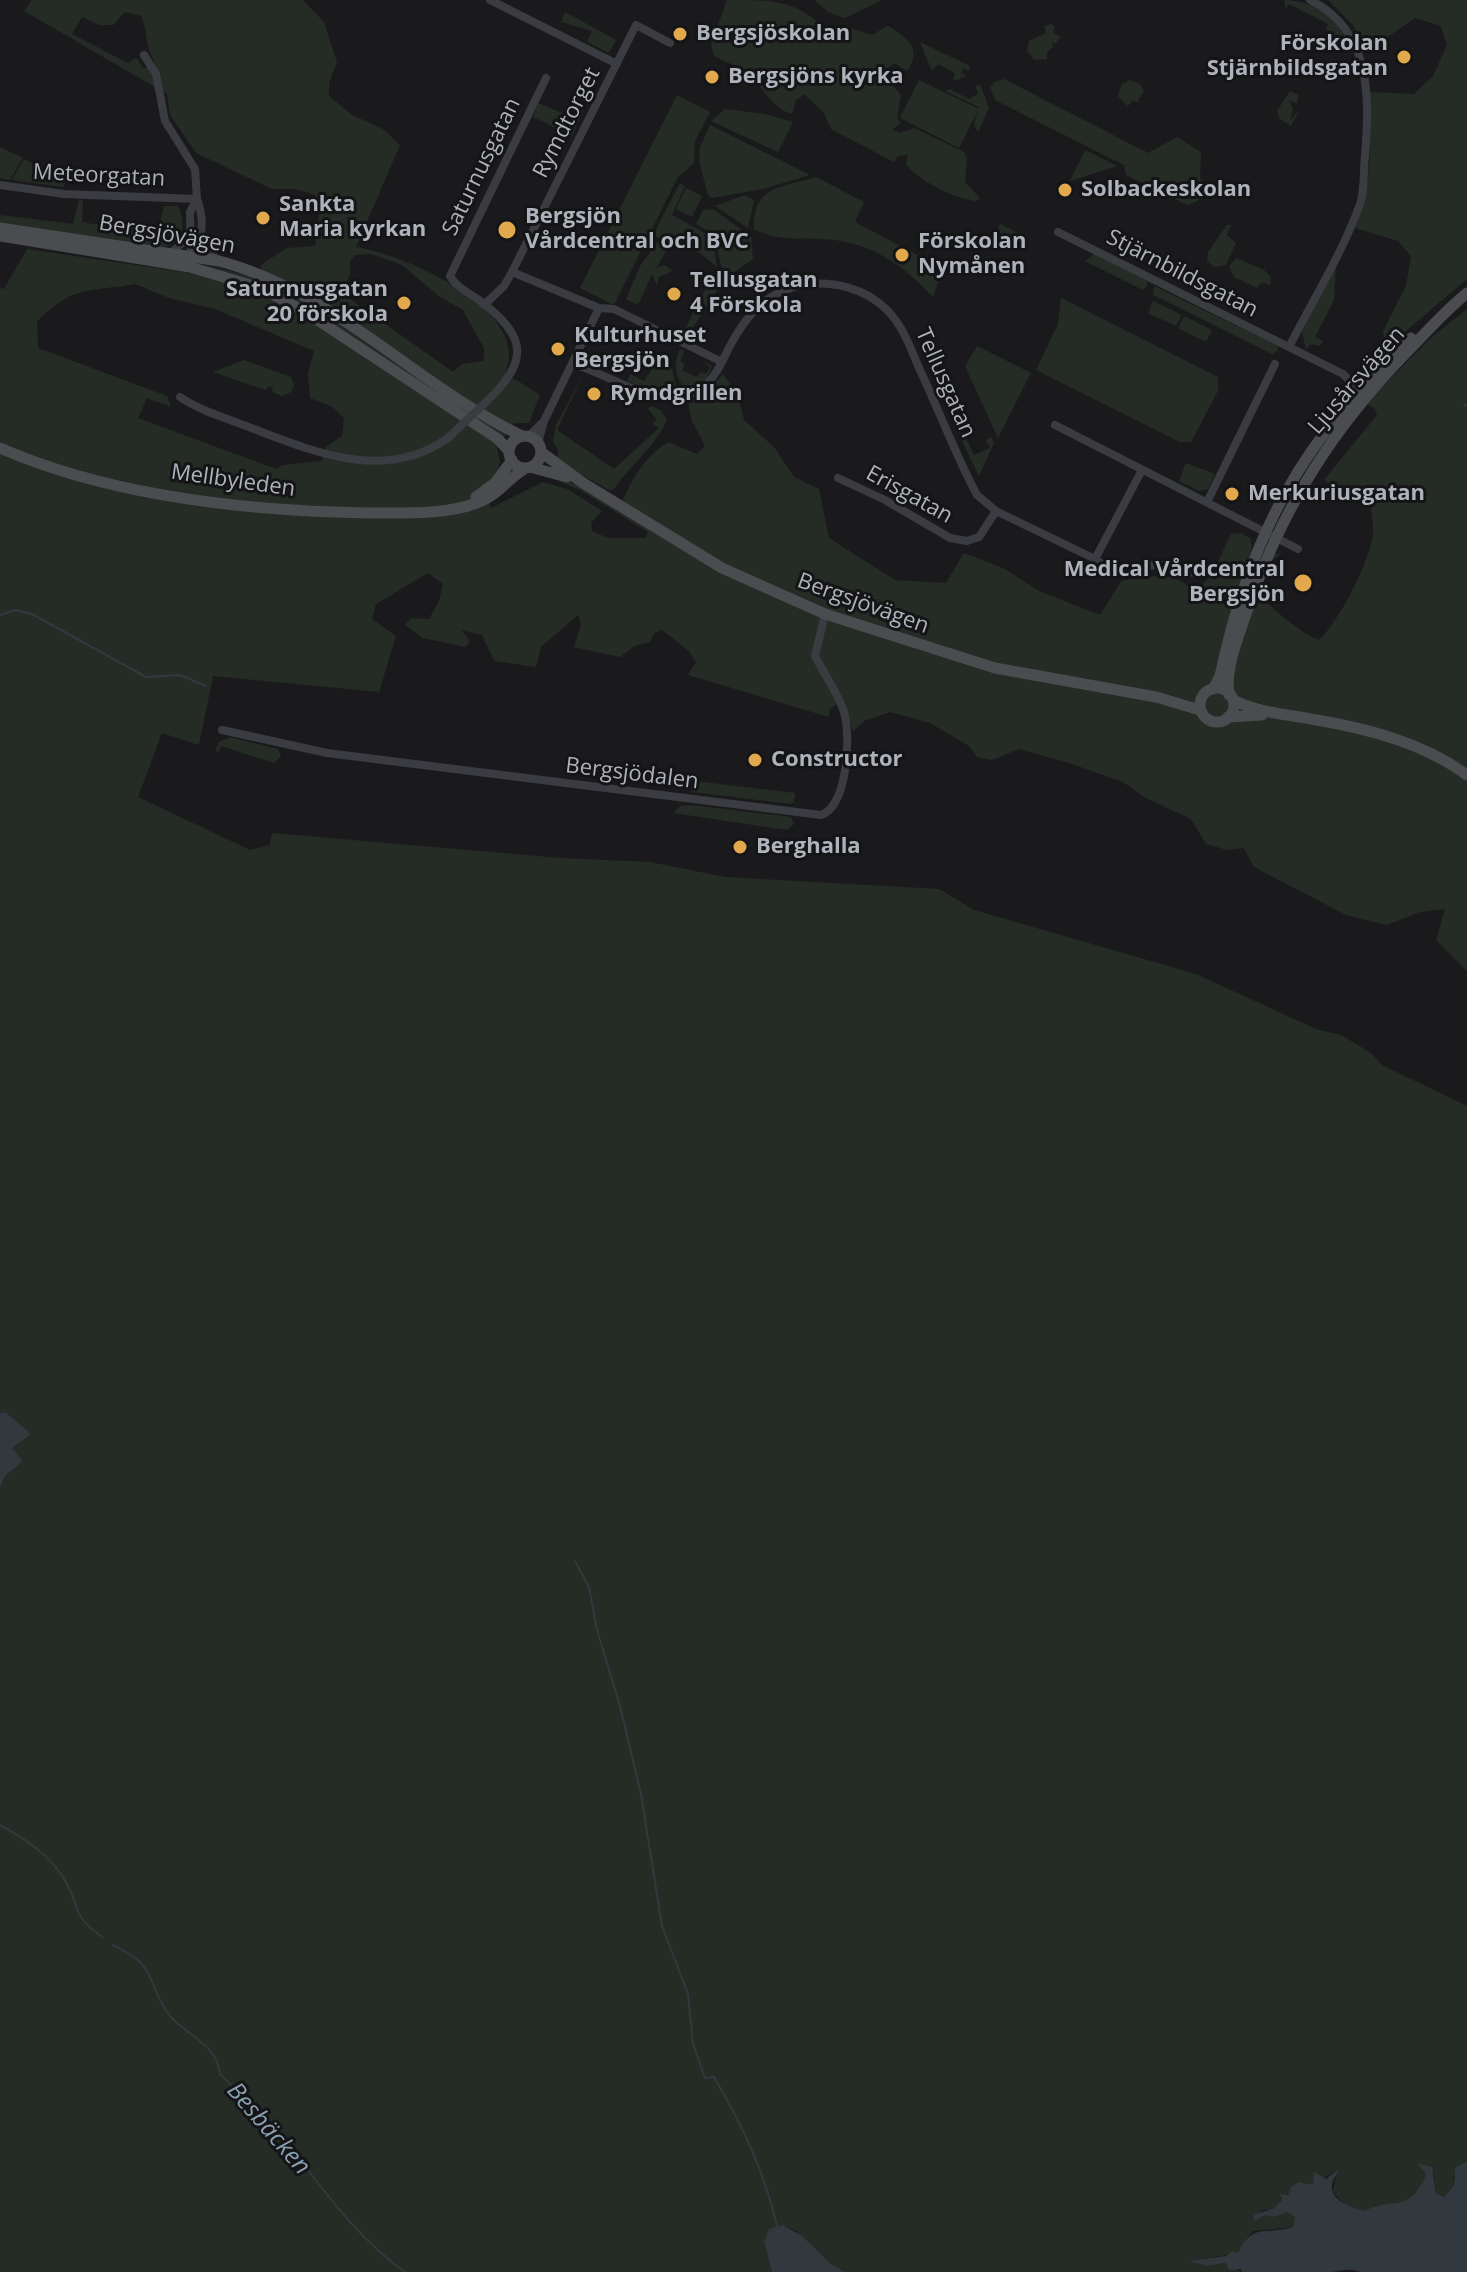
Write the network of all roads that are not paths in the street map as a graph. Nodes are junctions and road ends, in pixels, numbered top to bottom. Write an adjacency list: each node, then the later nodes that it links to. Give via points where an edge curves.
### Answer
1 (490, 0): 5 (street)
2 (1310, 0): 21 (street, via 1333,14 1358,48 1365,72 1366,142 1361,202)
3 (670, 43): 5 (street, Rymdtorget, via 636,25)
4 (144, 55): 8 (street, Meteorgatan, via 156,74 165,121 195,169)
5 (617, 64): 17 (street, Rymdtorget)
6 (546, 78): 19 (street, Saturnusgatan, via 451,271 452,281)
7 (0, 185): 8 (street, Meteorgatan)
8 (197, 199): 12 (street, Meteorgatan, via 190,212); 13 (street, Meteorgatan)
9 (0, 228): 14 (main road, Bergsjövägen)
10 (1058, 232): 21 (street, Stjärnbildsgatan)
11 (0, 236): 16 (main road, Bergsjövägen)
12 (189, 237): 14 (street); 16 (street, Meteorgatan)
13 (200, 239): 15 (street); 16 (street)
14 (171, 253): 16 (main road, Bergsjövägen)
15 (219, 261): 16 (main road, Bergsjövägen); 28 (main road, Bergsjövägen, via 314,302)
16 (191, 262): 30 (main road, Bergsjövägen, via 292,304 498,439)
17 (512, 272): 19 (street, Rymdtorget); 20 (street)
18 (1467, 293): 25 (main road, Ljusårsvägen)
19 (484, 305): 26 (street, Saturnusgatan, bridge, via 512,333 518,349 510,379 448,438 414,455 347,460)
20 (599, 308): 22 (street, via 614,309); 23 (street)
21 (1289, 347): 25 (street, Stjärnbildsgatan, via 1343,374)
22 (722, 362): 23 (street, Tellusgatan, via 711,381 695,393 671,399 649,396); 37 (street, Tellusgatan, via 752,312 780,292 816,284 862,293 884,307 906,337 974,490)
23 (573, 364): 28 (street)
24 (1275, 364): 35 (street)
25 (1361, 393): 38 (main road, Ljusårsvägen, via 1305,456)
26 (180, 397)
27 (1055, 425): 32 (street)
28 (533, 442): 30 (main road, via 512,442); 31 (main road); 34 (main road, Bergsjövägen)
29 (0, 448): 36 (main road, Mellbyleden, via 111,482 255,507 415,513)
30 (510, 456): 31 (main road, Bergsjövägen); 36 (main road, Mellbyleden, via 495,483)
31 (528, 467): 34 (main road, Bergsjövägen); 36 (main road, Mellbyleden, via 493,495)
32 (1142, 470): 35 (street); 40 (street)
33 (838, 478): 37 (street, Erisgatan, via 956,540 979,537)
34 (583, 483): 42 (main road, Bergsjövägen, via 722,568)
35 (1207, 502): 38 (street)
36 (466, 505)
37 (996, 511): 40 (street, Tellusgatan)
38 (1270, 534): 39 (street); 43 (main road, Ljusårsvägen, via 1241,597 1220,676); 45 (main road, Ljusårsvägen, via 1228,676)
39 (1298, 549)
40 (1095, 559): 41 (street, via 1115,574 1158,564)
41 (1193, 573)
42 (825, 614): 44 (main road, Bergsjövägen, via 995,668); 49 (street, Bergsjödalen, via 815,656 841,706 847,740 838,800 821,815 327,753)
43 (1209, 691): 44 (main road, Bergsjövägen); 45 (main road, Bergsjövägen); 46 (main road)
44 (1156, 697): 46 (main road, Bergsjövägen)
45 (1231, 697): 47 (main road, Bergsjövägen); 48 (main road)
46 (1200, 710): 48 (main road, Bergsjövägen, via 1211,721)
47 (1287, 715): 48 (main road, Bergsjövägen); 50 (main road, Bergsjövägen, via 1402,742)
48 (1228, 717)
49 (222, 730)
50 (1467, 775)

